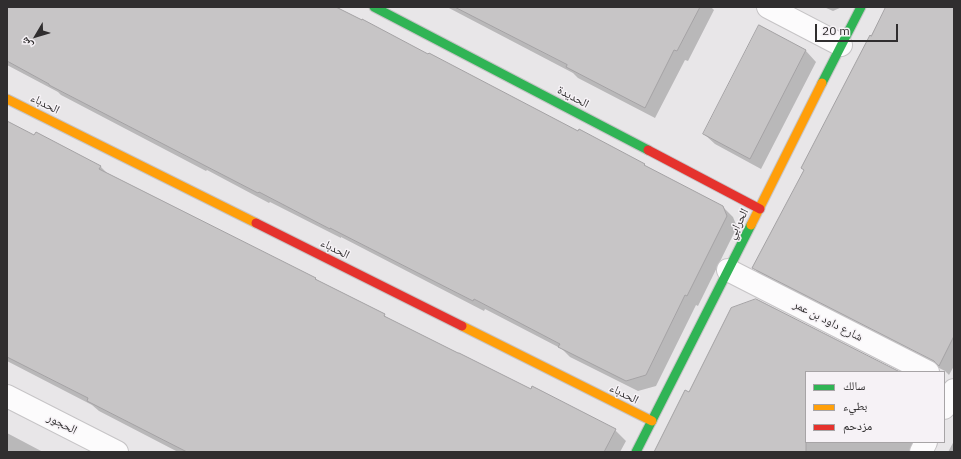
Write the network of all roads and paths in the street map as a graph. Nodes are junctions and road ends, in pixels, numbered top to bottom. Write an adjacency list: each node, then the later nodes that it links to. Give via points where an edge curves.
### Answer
1 (374, 7): 6 (street, الحديدة)
2 (768, 7): 4 (street)
3 (861, 7): 4 (street, الحرابي)
4 (842, 45): 6 (street, الحرابي)
5 (7, 99): 14 (street, الحدباء)
6 (760, 209): 7 (street, الحرابي)
7 (728, 270): 8 (street, شارع داود بن عمر); 14 (street, الحرابي)
8 (926, 371)
9 (945, 381): 10 (street)
10 (954, 386)
11 (954, 390): 13 (street)
12 (7, 396): 16 (street, الحجور)
13 (945, 406)
14 (652, 421): 17 (street, الحرابي)
15 (926, 443): 18 (street)
16 (117, 452)
17 (636, 452)
18 (921, 452)

